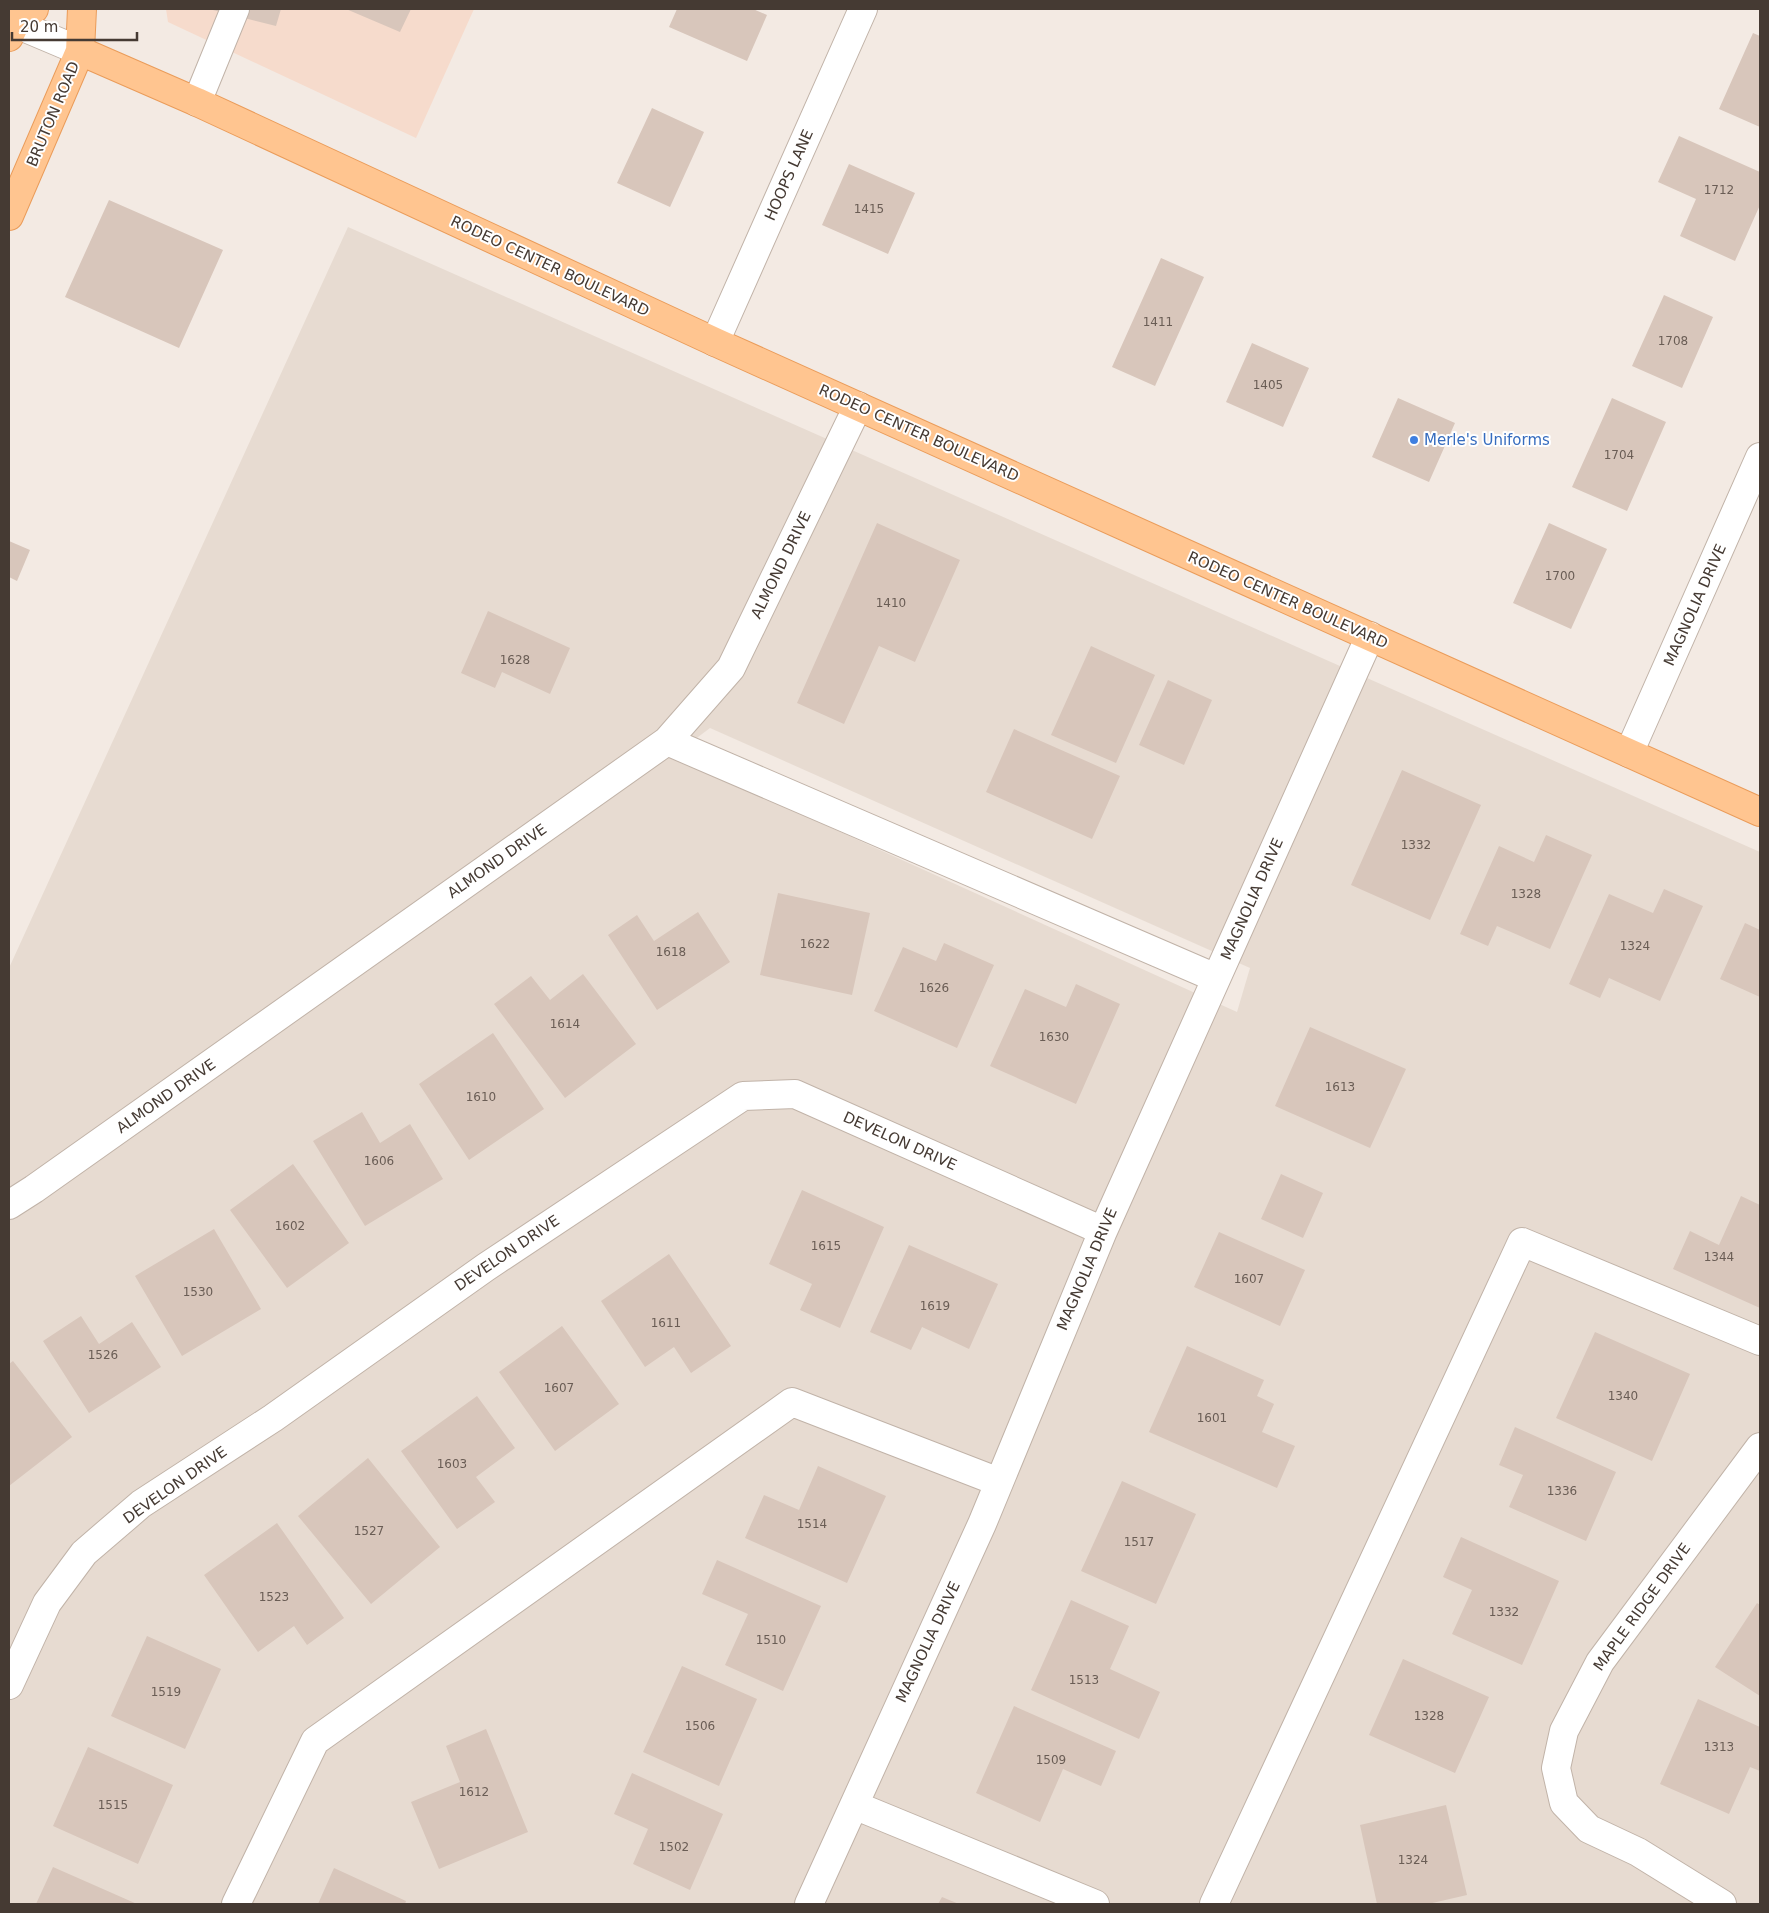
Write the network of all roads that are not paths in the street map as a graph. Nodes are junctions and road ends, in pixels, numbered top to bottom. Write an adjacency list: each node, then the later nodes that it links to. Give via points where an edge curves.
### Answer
1 (82, 9): 5 (main road, BRUTON ROAD)
2 (235, 9): 6 (street)
3 (864, 9): 8 (street, HOOPS LANE)
4 (17, 23): 5 (street)
5 (80, 51): 6 (main road, RODEO CENTER BOULEVARD); 7 (main road, BRUTON ROAD)
6 (197, 102): 8 (main road, RODEO CENTER BOULEVARD)
7 (9, 216)
8 (715, 342): 9 (main road, RODEO CENTER BOULEVARD)
9 (858, 406): 11 (main road, RODEO CENTER BOULEVARD); 12 (street, ALMOND DRIVE, via 731,668)
10 (1760, 457): 13 (street, MAGNOLIA DRIVE)
11 (1370, 636): 13 (main road, RODEO CENTER BOULEVARD); 15 (street, MAGNOLIA DRIVE)
12 (667, 741): 15 (street); 16 (street, ALMOND DRIVE)
13 (1629, 753): 14 (main road, RODEO CENTER BOULEVARD)
14 (1760, 812)
15 (1216, 978): 17 (street, MAGNOLIA DRIVE)
16 (9, 1205)
17 (1103, 1231): 20 (street, MAGNOLIA DRIVE); 21 (street, DEVELON DRIVE, via 795,1094 743,1096 486,1267 274,1418 141,1504 84,1554 46,1603)
18 (1760, 1341): 26 (street, via 1522,1242)
19 (1760, 1447): 27 (street, MAPLE RIDGE DRIVE, via 1600,1662 1564,1731 1556,1768 1564,1803 1589,1829 1638,1852)
20 (999, 1482): 22 (street, MAGNOLIA DRIVE); 23 (street, via 792,1402 315,1741)
21 (9, 1685)
22 (854, 1804): 24 (street, MAGNOLIA DRIVE); 25 (street)
23 (236, 1904)
24 (809, 1904)
25 (1095, 1904)
26 (1214, 1904)
27 (1722, 1904)

